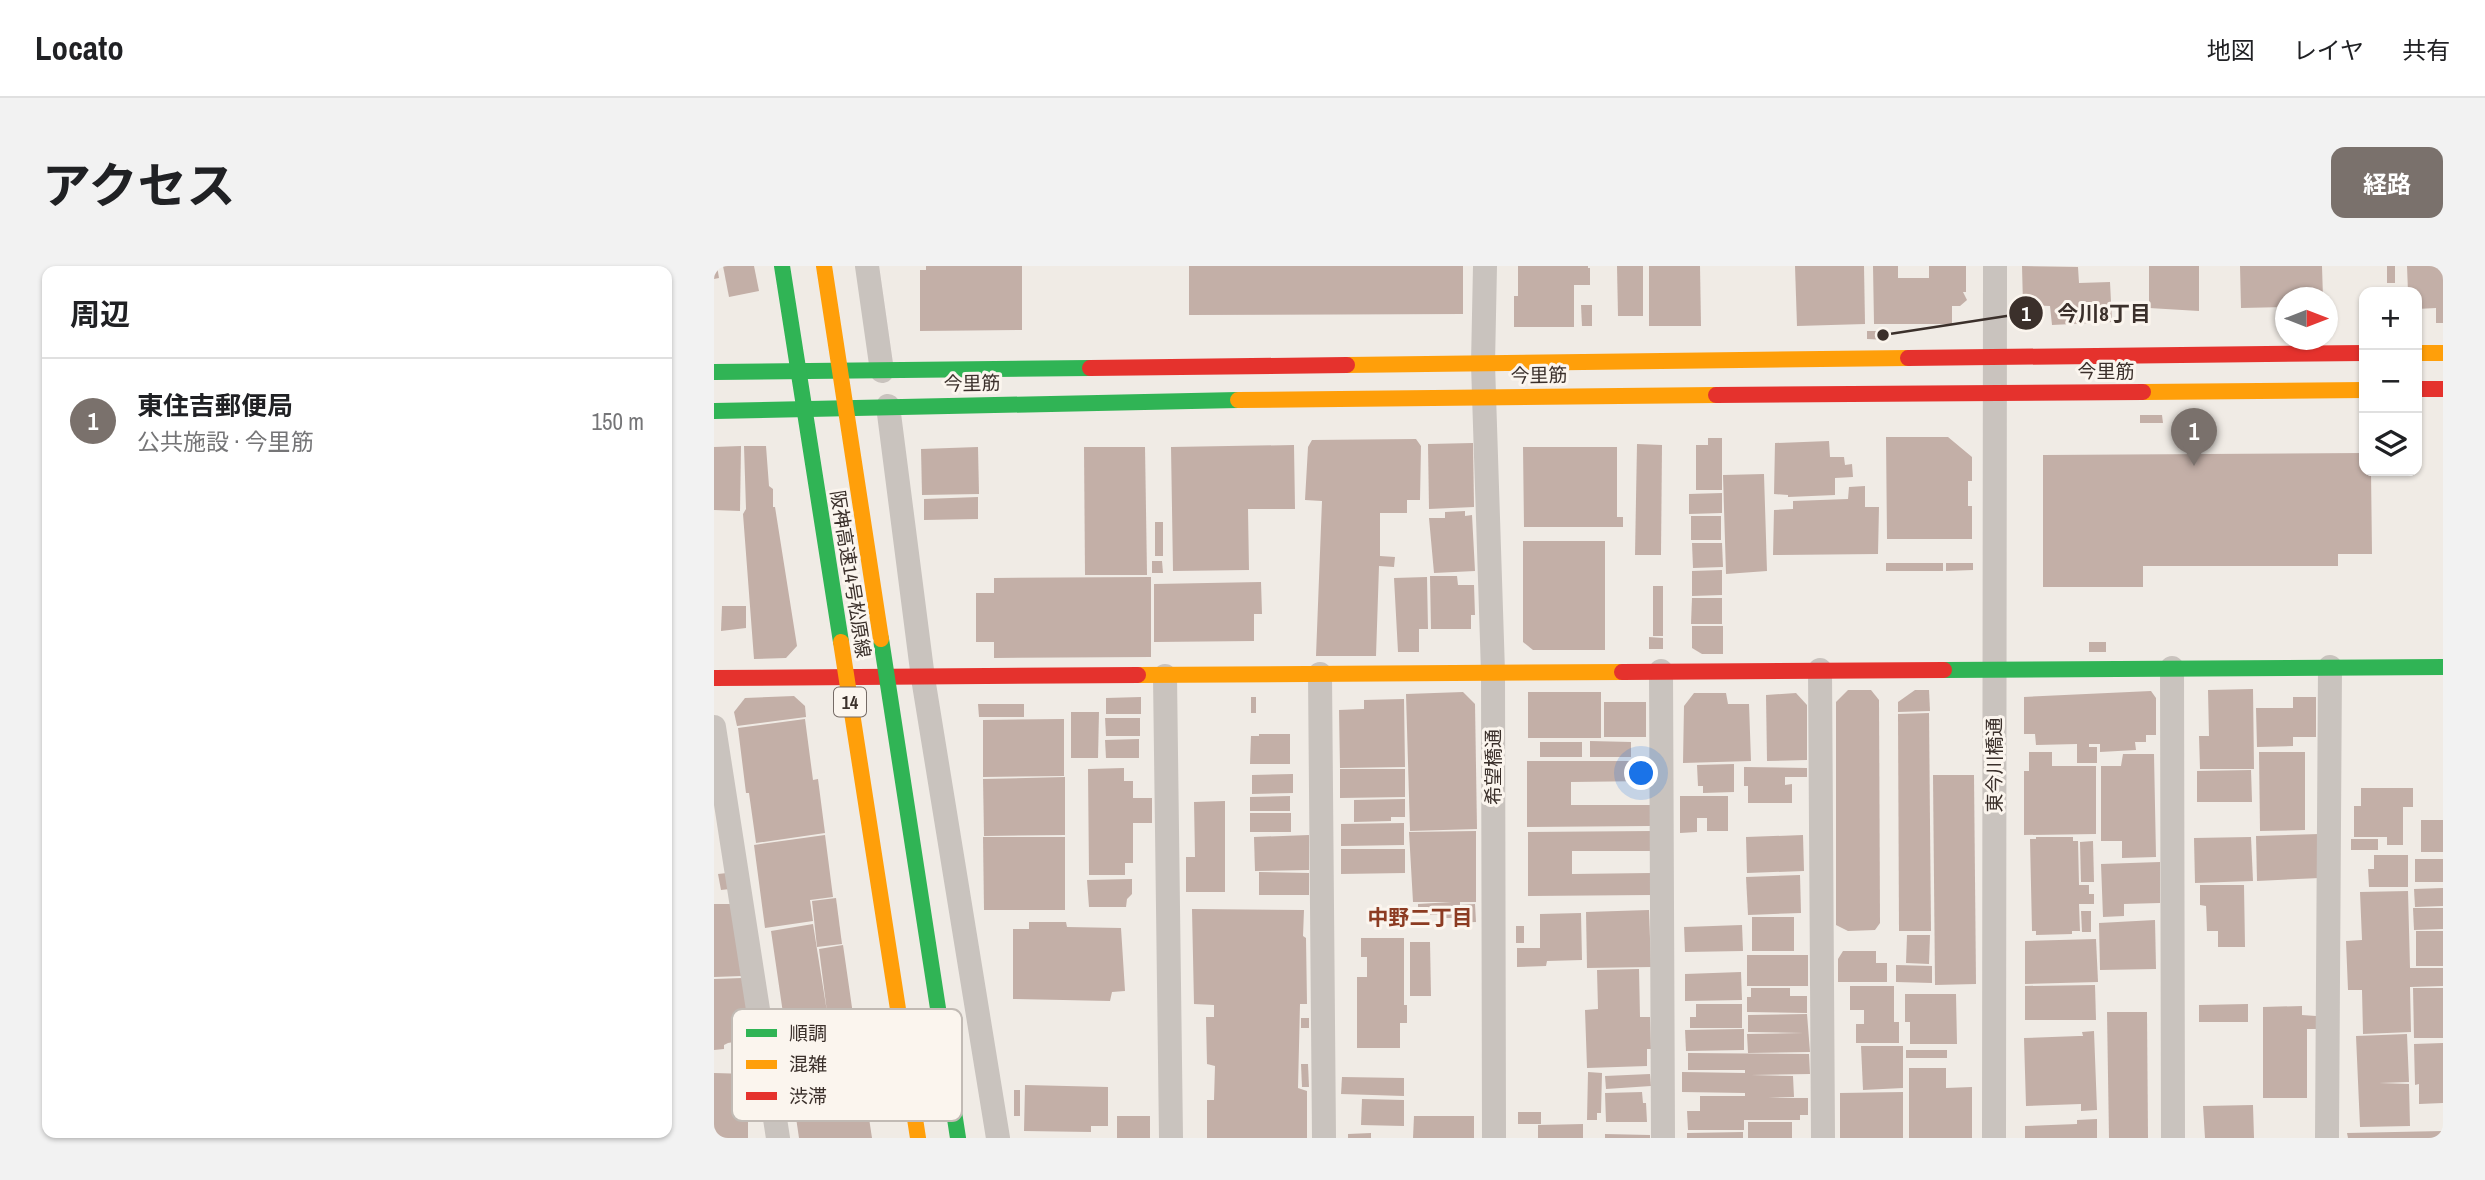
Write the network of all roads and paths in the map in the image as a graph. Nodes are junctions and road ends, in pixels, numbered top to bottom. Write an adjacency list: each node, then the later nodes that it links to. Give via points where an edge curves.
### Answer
1 (782, 266): 38 (main road, 阪神高速14号松原線 / 14, bridge)
2 (824, 266): 39 (main road, 阪神高速14号松原線 / 14, bridge)
3 (867, 266): 11 (street)
4 (1485, 266): 10 (street)
5 (1995, 266): 9 (street)
6 (2359, 353): 9 (main road, 今里筋)
7 (2422, 353): 8 (main road)
8 (2443, 353)
9 (1996, 357): 10 (main road, 今里筋); 16 (street, 東今川橋通)
10 (1483, 363): 11 (main road, 今里筋); 17 (street, 希望橋通)
11 (882, 371): 12 (main road, 今里筋)
12 (714, 372)
13 (2422, 389): 14 (main road)
14 (2443, 389)
15 (2359, 390): 16 (main road, 今里筋)
16 (1996, 392): 17 (main road, 今里筋); 26 (street, 東今川橋通)
17 (1485, 396): 18 (main road, 今里筋); 29 (street, 希望橋通)
18 (888, 406): 19 (main road, 今里筋); 34 (street)
19 (787, 409): 20 (main road, 今里筋); 21 (main road)
20 (714, 411)
21 (790, 428)
22 (808, 533): 33 (main road)
23 (2330, 667): 24 (main road); 25 (main road); 48 (street)
24 (2443, 667)
25 (2172, 668): 26 (main road); 47 (street)
26 (1994, 669): 27 (main road); 46 (street, 東今川橋通)
27 (1820, 670): 28 (main road); 45 (street)
28 (1661, 671): 29 (main road); 44 (street)
29 (1493, 672): 30 (main road); 43 (street, 希望橋通)
30 (1320, 674): 31 (main road); 42 (street)
31 (1165, 676): 34 (main road); 41 (street)
32 (714, 678): 33 (main road)
33 (832, 678): 34 (main road); 37 (main road)
34 (923, 678): 40 (street)
35 (714, 727): 36 (street)
36 (758, 1009)
37 (886, 1009)
38 (898, 1009)
39 (938, 1009)
40 (998, 1138)
41 (1171, 1138)
42 (1324, 1138)
43 (1494, 1138)
44 (1663, 1138)
45 (1823, 1138)
46 (1994, 1138)
47 (2173, 1138)
48 (2327, 1138)

